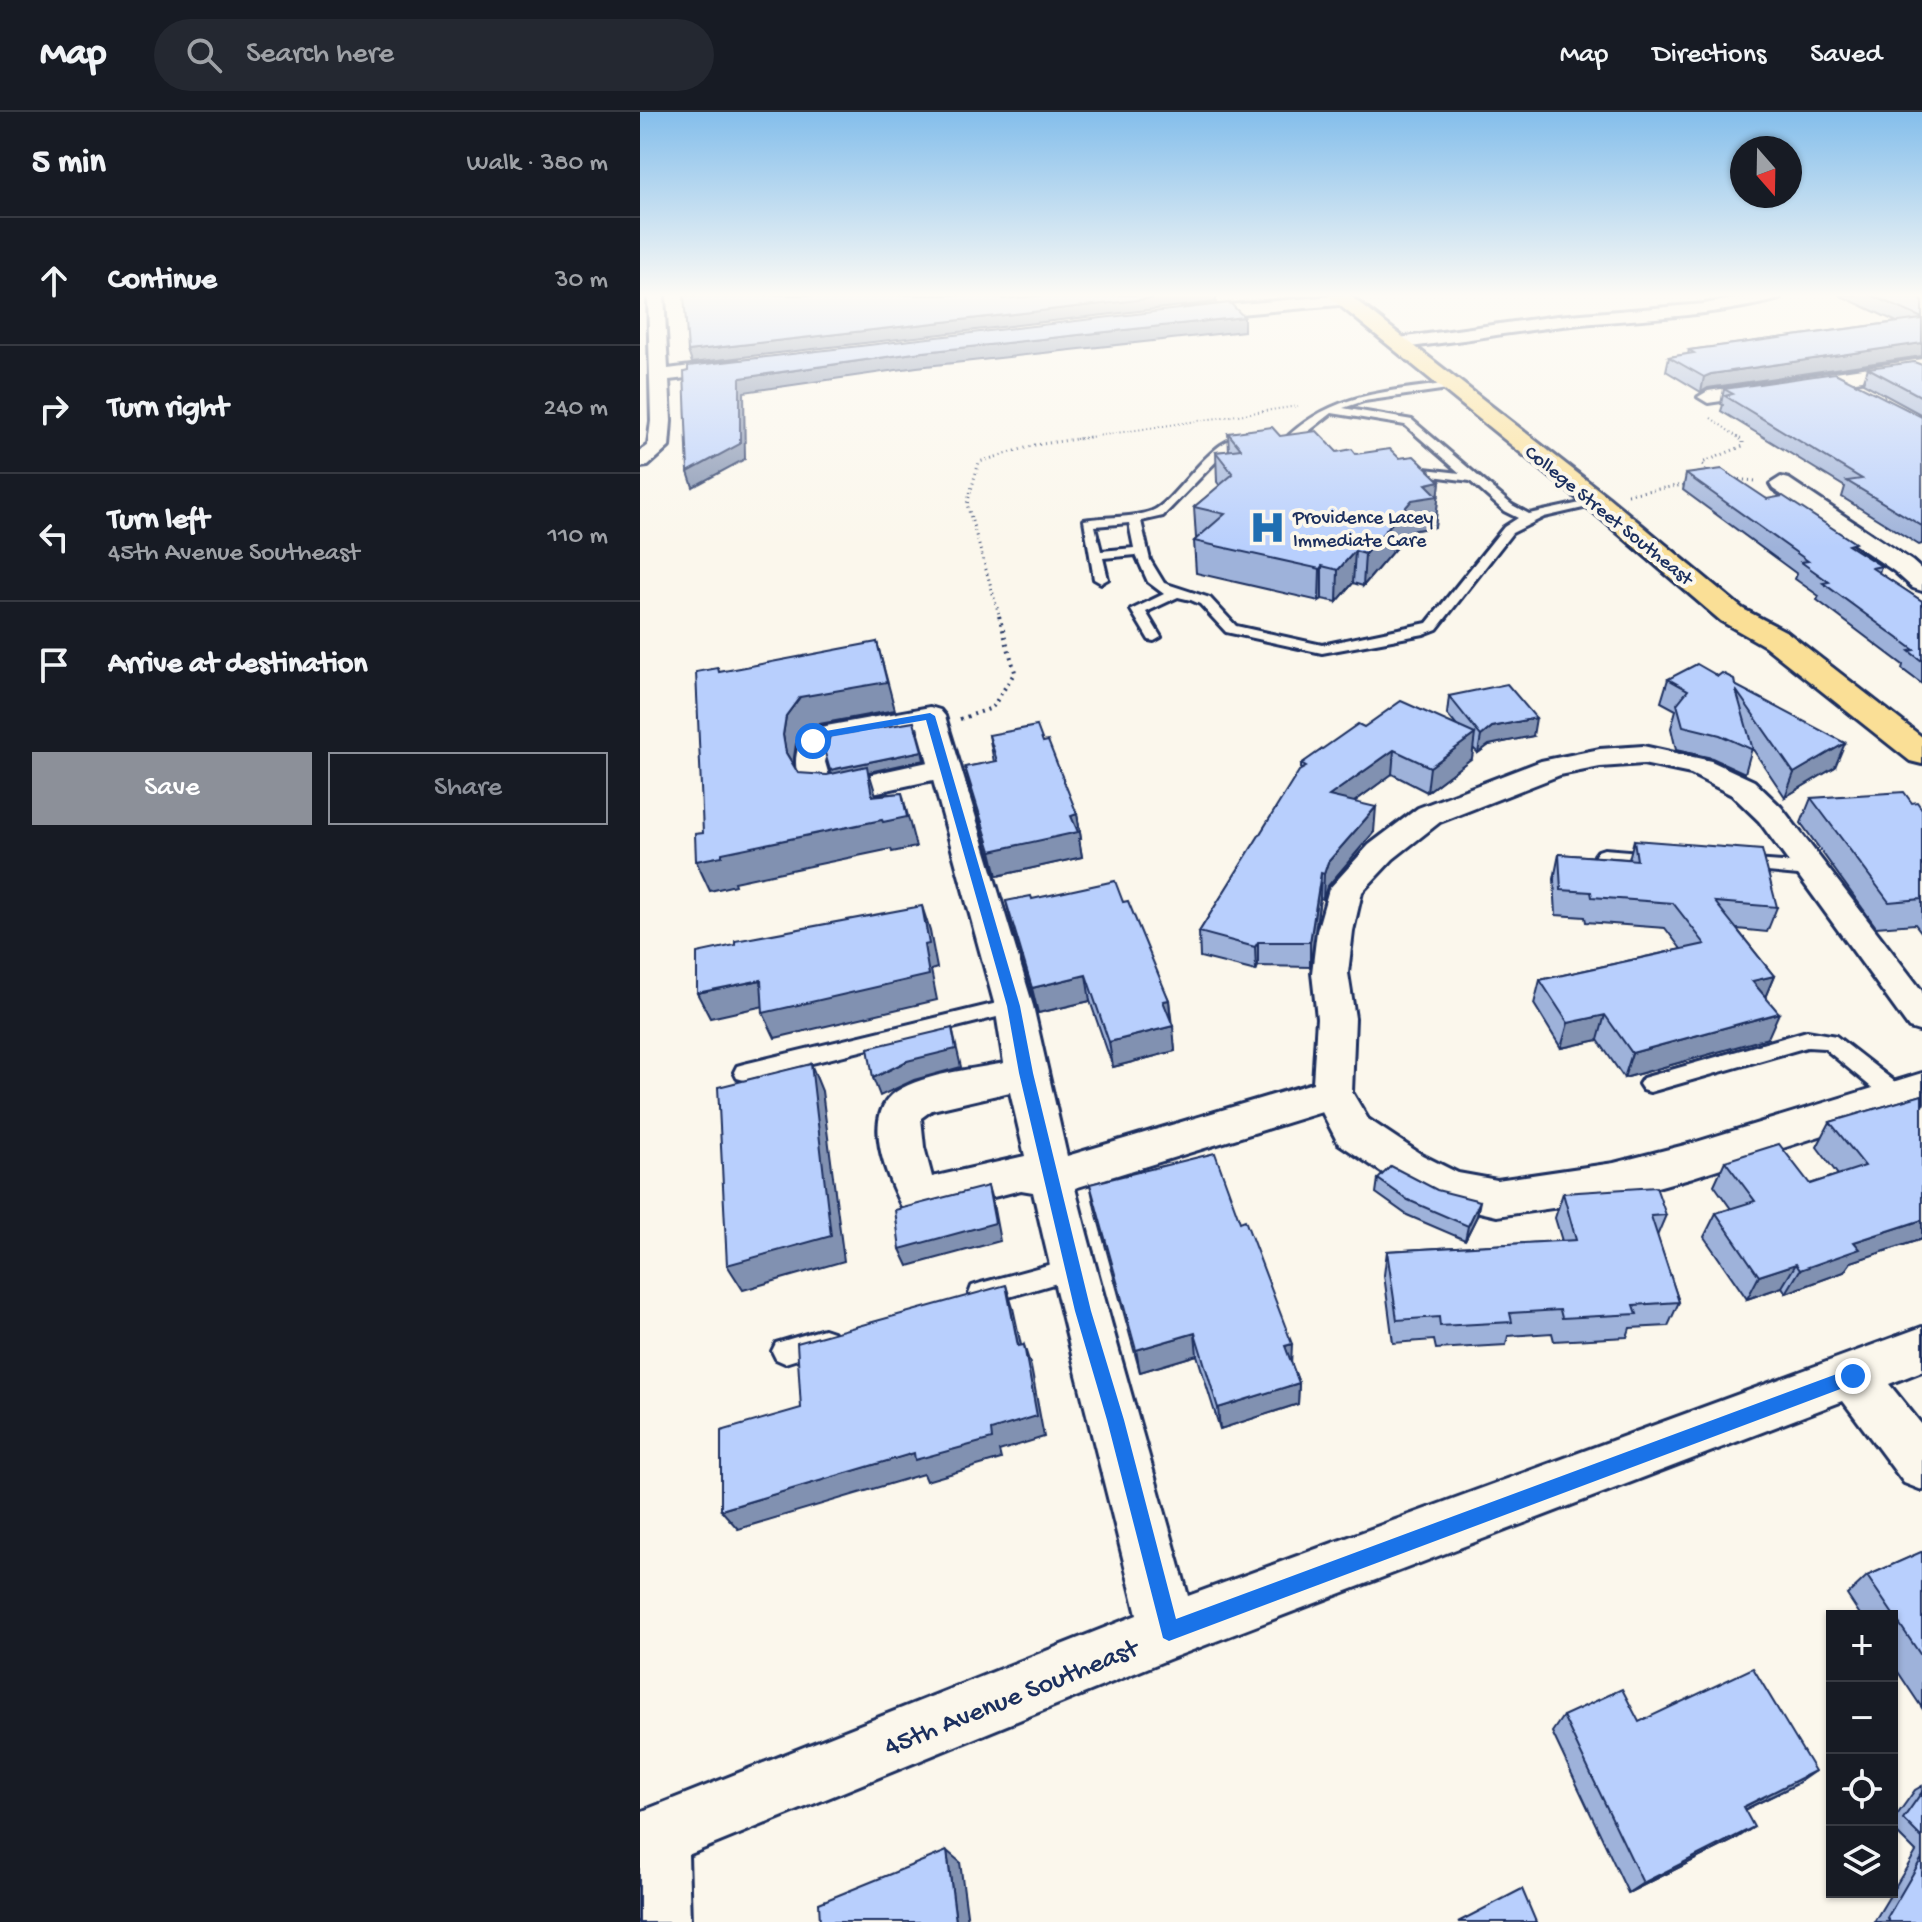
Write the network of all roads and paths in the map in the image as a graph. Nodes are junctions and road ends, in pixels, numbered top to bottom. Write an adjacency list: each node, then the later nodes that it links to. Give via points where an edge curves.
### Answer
1 (658, 379): 12 (street, via 658,447)
2 (1443, 379): 5 (main road, College Street Southeast)
3 (1827, 379): 8 (street)
4 (1837, 379): 6 (street)
5 (1451, 386): 7 (lane); 19 (main road, College Street Southeast)
6 (1860, 392)
7 (1349, 402): 9 (lane); 29 (path, via 1035,445 979,462 967,504 1015,672 992,708)
8 (1707, 406): 16 (path, via 1743,441 1743,446 1702,463)
9 (1330, 409): 10 (lane); 14 (lane, via 1408,422)
10 (1278, 441): 11 (lane); 21 (lane, via 1227,444 1159,513)
11 (1314, 452)
12 (641, 461)
13 (1396, 469): 14 (lane)
14 (1473, 478): 20 (lane)
15 (1720, 479): 18 (path)
16 (1712, 480)
17 (1691, 483): 19 (path)
18 (1781, 484): 25 (street)
19 (1596, 501): 20 (lane); 27 (main road, College Street Southeast)
20 (1527, 518): 26 (lane, via 1508,530 1432,626 1412,633 1310,649 1231,629 1206,601)
21 (1134, 519): 22 (lane); 23 (lane, via 1088,523)
22 (1140, 551): 23 (lane); 26 (lane, via 1152,579)
23 (1095, 555): 24 (lane)
24 (1101, 579)
25 (1922, 583)
26 (1177, 593): 28 (lane, via 1138,610)
27 (1732, 615): 30 (main road, College Street Southeast, via 1776,639); 32 (main road, College Street Southeast, via 1750,641)
28 (1154, 637)
29 (933, 728): 31 (street); 31 (street, via 930,716 820,735 808,754 813,777 820,792 836,792)
30 (1922, 754)
31 (944, 768): 37 (street)
32 (1922, 781)
33 (1604, 855): 34 (lane)
34 (1667, 860)
35 (1730, 864): 36 (lane)
36 (1809, 870): 38 (street); 43 (street, via 1770,814 1743,788 1700,767 1643,755 1552,767 1429,815 1381,852 1346,889 1330,973 1336,1018)
37 (1014, 1006): 39 (lane); 40 (street)
38 (1922, 1018)
39 (744, 1072)
40 (1026, 1073): 44 (street); 44 (street, via 906,1105 900,1119 910,1183 919,1198 1021,1173)
41 (1650, 1084): 42 (lane, via 1807,1039 1829,1041)
42 (1909, 1091): 43 (street, via 1614,1181 1497,1198 1451,1189 1407,1167 1353,1131)
43 (1332, 1093): 44 (street)
44 (1052, 1178): 45 (street)
45 (1074, 1268): 46 (lane); 52 (street)
46 (952, 1303)
47 (846, 1333): 49 (lane)
48 (1922, 1349): 50 (street, 45th Avenue Southeast)
49 (785, 1351)
50 (1853, 1376): 51 (street); 52 (street, 45th Avenue Southeast)
51 (1922, 1465)
52 (1169, 1631): 53 (street, 45th Avenue Southeast)
53 (648, 1841): 54 (street)
54 (658, 1922)

